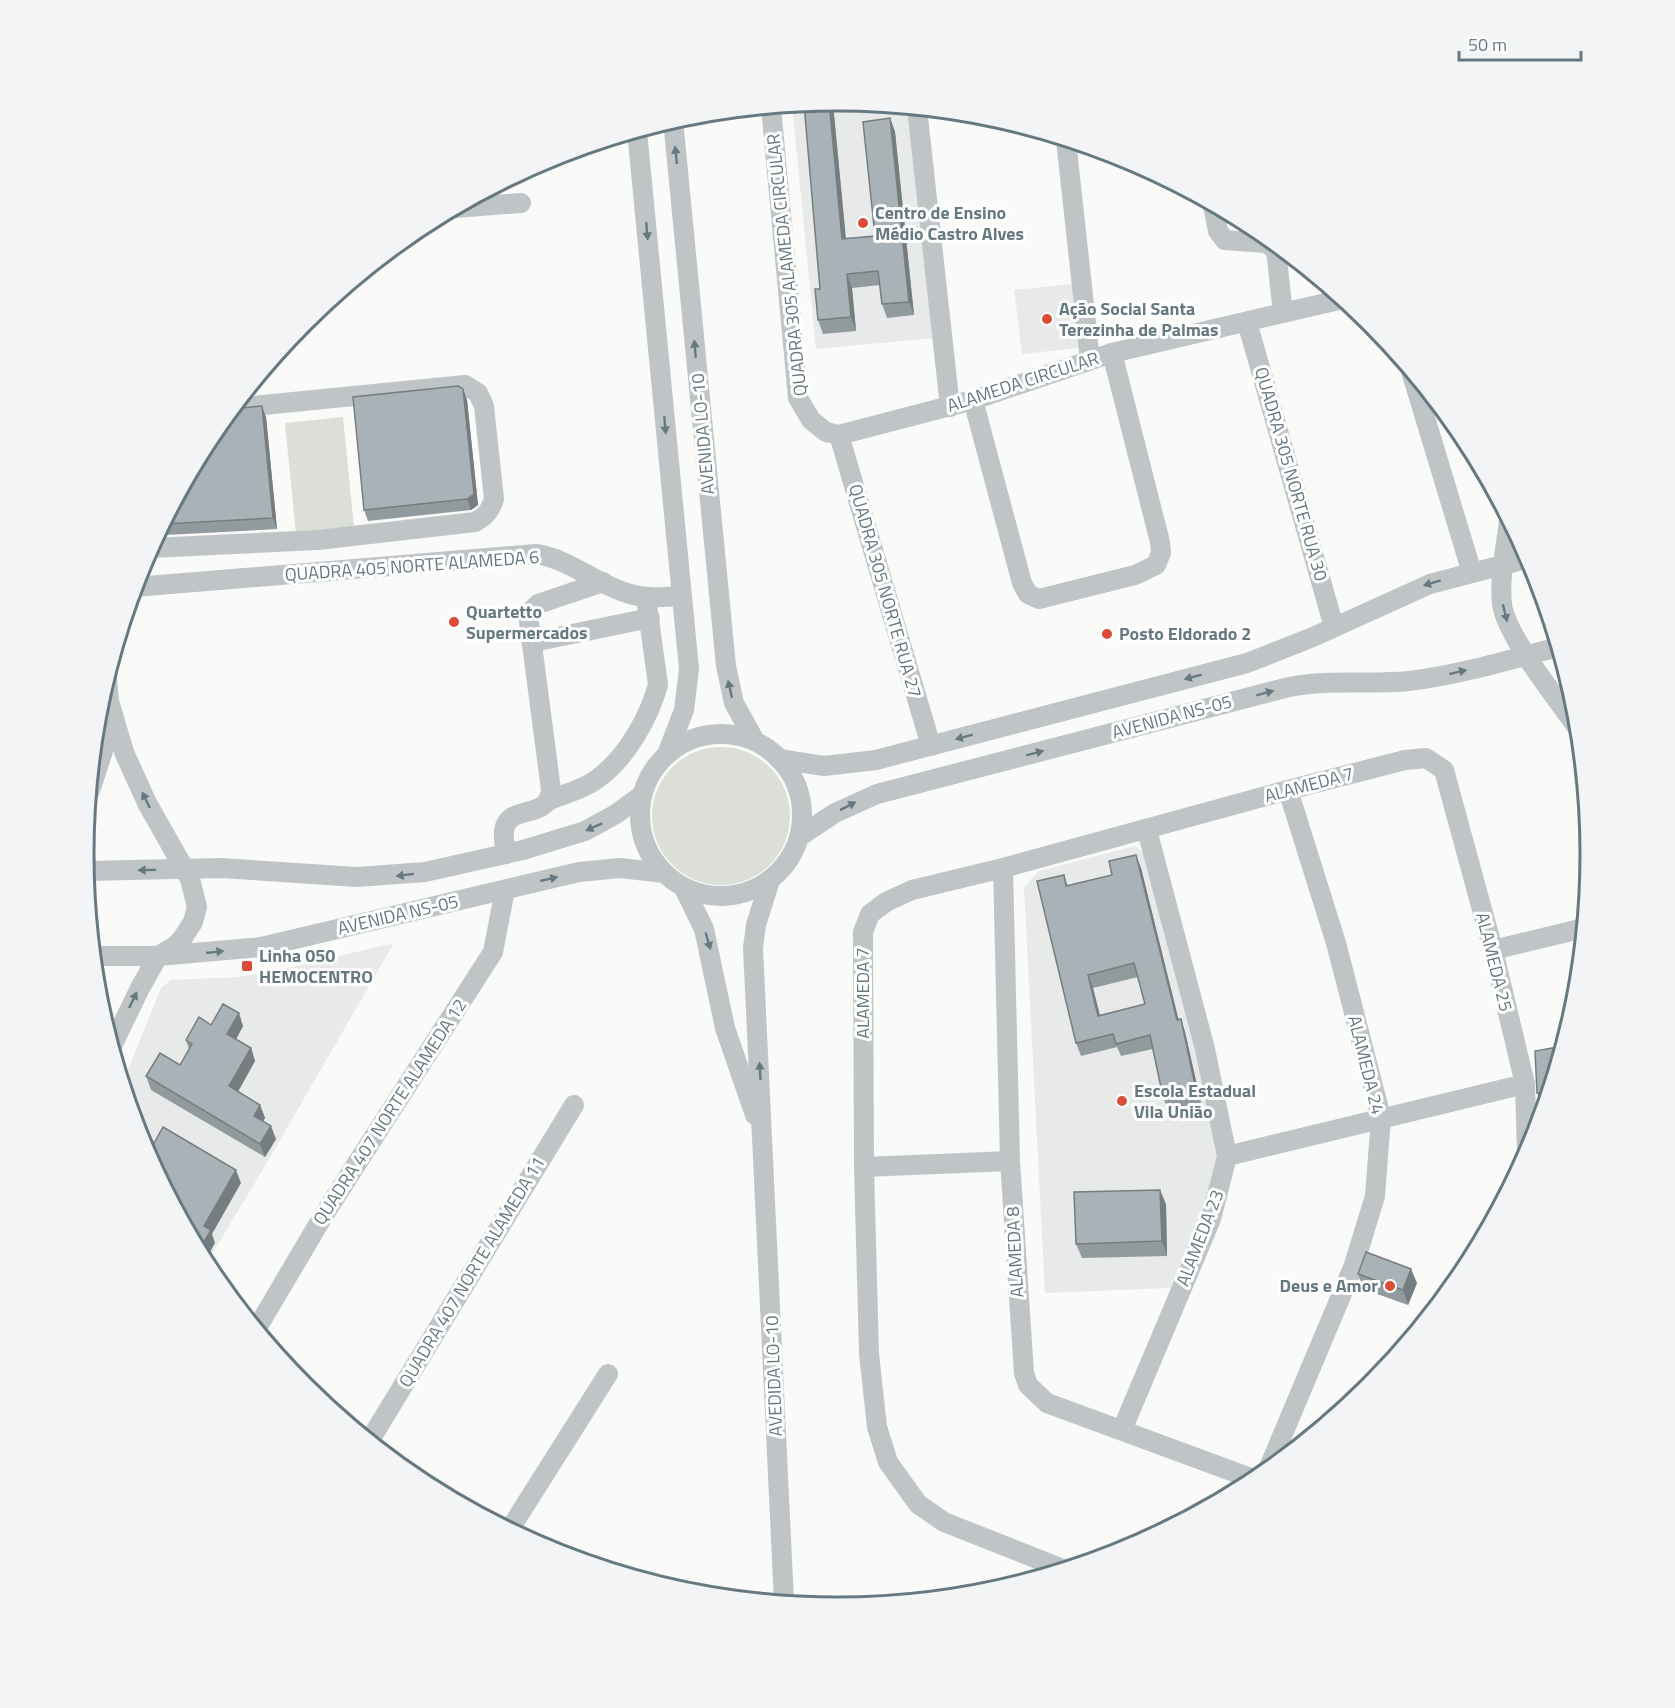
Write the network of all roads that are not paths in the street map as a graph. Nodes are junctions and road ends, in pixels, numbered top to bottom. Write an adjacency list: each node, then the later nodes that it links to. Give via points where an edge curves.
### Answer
1 (772, 114): 20 (street, QUADRA 305 ALAMEDA CIRCULAR, via 798,398 812,420 826,432)
2 (918, 116): 19 (street)
3 (674, 129): 40 (street, AVENIDA LO-10, one-way to 3, via 734,703 726,666)
4 (638, 138): 30 (street, AVENIDA LO-10, one-way to 30)
5 (1067, 147): 15 (street)
6 (521, 202): 7 (street)
7 (475, 206)
8 (1215, 215): 9 (street, via 1218,231 1225,240)
9 (1259, 242)
10 (1277, 255): 12 (street)
11 (1334, 301): 12 (street, ALAMEDA CIRCULAR)
12 (1283, 313): 13 (street, ALAMEDA CIRCULAR)
13 (1247, 322): 14 (street, ALAMEDA CIRCULAR); 33 (street, QUADRA 305 NORTE RUA 30)
14 (1112, 353): 15 (street, ALAMEDA CIRCULAR); 17 (street, via 1160,542 1156,565 1134,575 1039,599 1028,594)
15 (1090, 360): 17 (street, ALAMEDA CIRCULAR)
16 (1416, 389): 27 (street)
17 (973, 400): 19 (street, ALAMEDA CIRCULAR)
18 (245, 407): 22 (street, via 465,385 478,393 484,406 494,499 484,517 476,522)
19 (950, 407): 20 (street, ALAMEDA CIRCULAR)
20 (839, 435): 41 (street, QUADRA 305 NORTE RUA 27)
21 (1508, 533): 25 (street)
22 (318, 540): 23 (street); 26 (street)
23 (161, 548)
24 (1520, 560): 25 (street, AVENIDA NS-05)
25 (1504, 564): 27 (street, AVENIDA NS-05); 36 (street, one-way to 36, via 1505,618)
26 (321, 571): 28 (street, QUADRA 405 NORTE ALAMEDA 6, via 536,554); 29 (street, QUADRA 405 NORTE ALAMEDA 6)
27 (1472, 573): 33 (street, AVENIDA NS-05, one-way to 33, via 1412,590)
28 (603, 582): 31 (street, QUADRA 405 NORTE ALAMEDA 6, via 628,594); 34 (street, via 532,607 528,614)
29 (145, 586)
30 (682, 596): 31 (street, QUADRA 405 NORTE ALAMEDA 6); 42 (street, AVENIDA LO-10, via 688,683 681,722)
31 (646, 597): 32 (street)
32 (650, 618): 34 (street); 48 (street, via 658,685 630,744 602,776)
33 (1334, 627): 41 (street, AVENIDA NS-05, one-way to 41, via 1237,666)
34 (532, 642): 48 (street)
35 (1551, 649): 36 (street, AVENIDA NS-05)
36 (1527, 655): 38 (street); 50 (street, AVENIDA NS-05, one-way to 36, via 835,813 877,794 1289,687 1438,677)
37 (110, 705): 53 (street, one-way to 37, via 147,803 120,742)
38 (1566, 712)
39 (106, 730): 43 (street)
40 (755, 741): 42 (street, AVENIDA NS-05, via 730,734 705,735 688,740); 44 (street, AVENIDA NS-05)
41 (931, 746): 44 (street, AVENIDA NS-05, via 837,766)
42 (667, 754): 47 (street, AVENIDA NS-05, via 651,773)
43 (101, 757)
44 (779, 759): 50 (street, AVENIDA NS-05, via 798,790 802,817)
45 (1444, 770): 46 (street, ALAMEDA 7, via 1426,758 1416,759); 60 (street, ALAMEDA 25)
46 (1288, 790): 49 (street, ALAMEDA 7); 66 (street, ALAMEDA 24, via 1336,943)
47 (642, 795): 51 (street, AVENIDA NS-05, one-way to 51, via 594,827); 55 (street, AVENIDA NS-05, via 644,841)
48 (550, 800): 51 (street, via 544,807 507,822)
49 (1147, 830): 52 (street, ALAMEDA 7); 69 (street, ALAMEDA 23, via 1205,1049)
50 (799, 837): 56 (street, AVENIDA NS-05, via 788,861)
51 (506, 854): 53 (street, AVENIDA NS-05, one-way to 53, via 383,877 221,868)
52 (1003, 868): 70 (street, ALAMEDA 8); 71 (street, ALAMEDA 7, via 912,890 870,914 863,932)
53 (185, 870): 54 (street, AVENIDA NS-05, one-way to 54); 62 (street, via 196,898 196,915 175,946)
54 (95, 871)
55 (664, 873): 57 (street, AVENIDA NS-05); 58 (street, AVENIDA NS-05, one-way to 55, via 593,870)
56 (770, 880): 57 (street, AVENIDA NS-05, via 746,893 728,896 710,896); 68 (street, AVEDIDA LO-10, one-way to 56, via 753,941)
57 (684, 888): 68 (street, AVEDIDA LO-10, one-way to 68, via 707,938 722,1020 755,1113)
58 (505, 890): 62 (street, AVENIDA NS-05, one-way to 58, via 261,947); 72 (street, QUADRA 407 NORTE ALAMEDA 12, via 493,952 325,1213)
59 (1576, 930): 60 (street)
60 (1493, 950): 64 (street, ALAMEDA 25)
61 (102, 956): 62 (street, AVENIDA NS-05)
62 (158, 956): 63 (street, one-way to 62)
63 (117, 1035)
64 (1524, 1084): 66 (street); 67 (street, ALAMEDA 25)
65 (574, 1105): 75 (street, QUADRA 407 NORTE ALAMEDA 11)
66 (1381, 1117): 69 (street); 76 (street, ALAMEDA 24, via 1375,1196 1354,1265)
67 (1526, 1133)
68 (764, 1151): 80 (street, AVEDIDA LO-10)
69 (1227, 1156): 74 (street, ALAMEDA 23, via 1211,1219)
70 (1010, 1161): 71 (street); 74 (street, ALAMEDA 8, via 1024,1374 1028,1385 1047,1403)
71 (864, 1167): 79 (street, ALAMEDA 7, via 869,1354 877,1426 888,1462 918,1504 944,1522)
72 (261, 1322)
73 (608, 1374): 78 (street)
74 (1122, 1430): 77 (street, ALAMEDA 8)
75 (374, 1434)
76 (1274, 1454)
77 (1244, 1476)
78 (514, 1522)
79 (1053, 1565)
80 (784, 1595)

